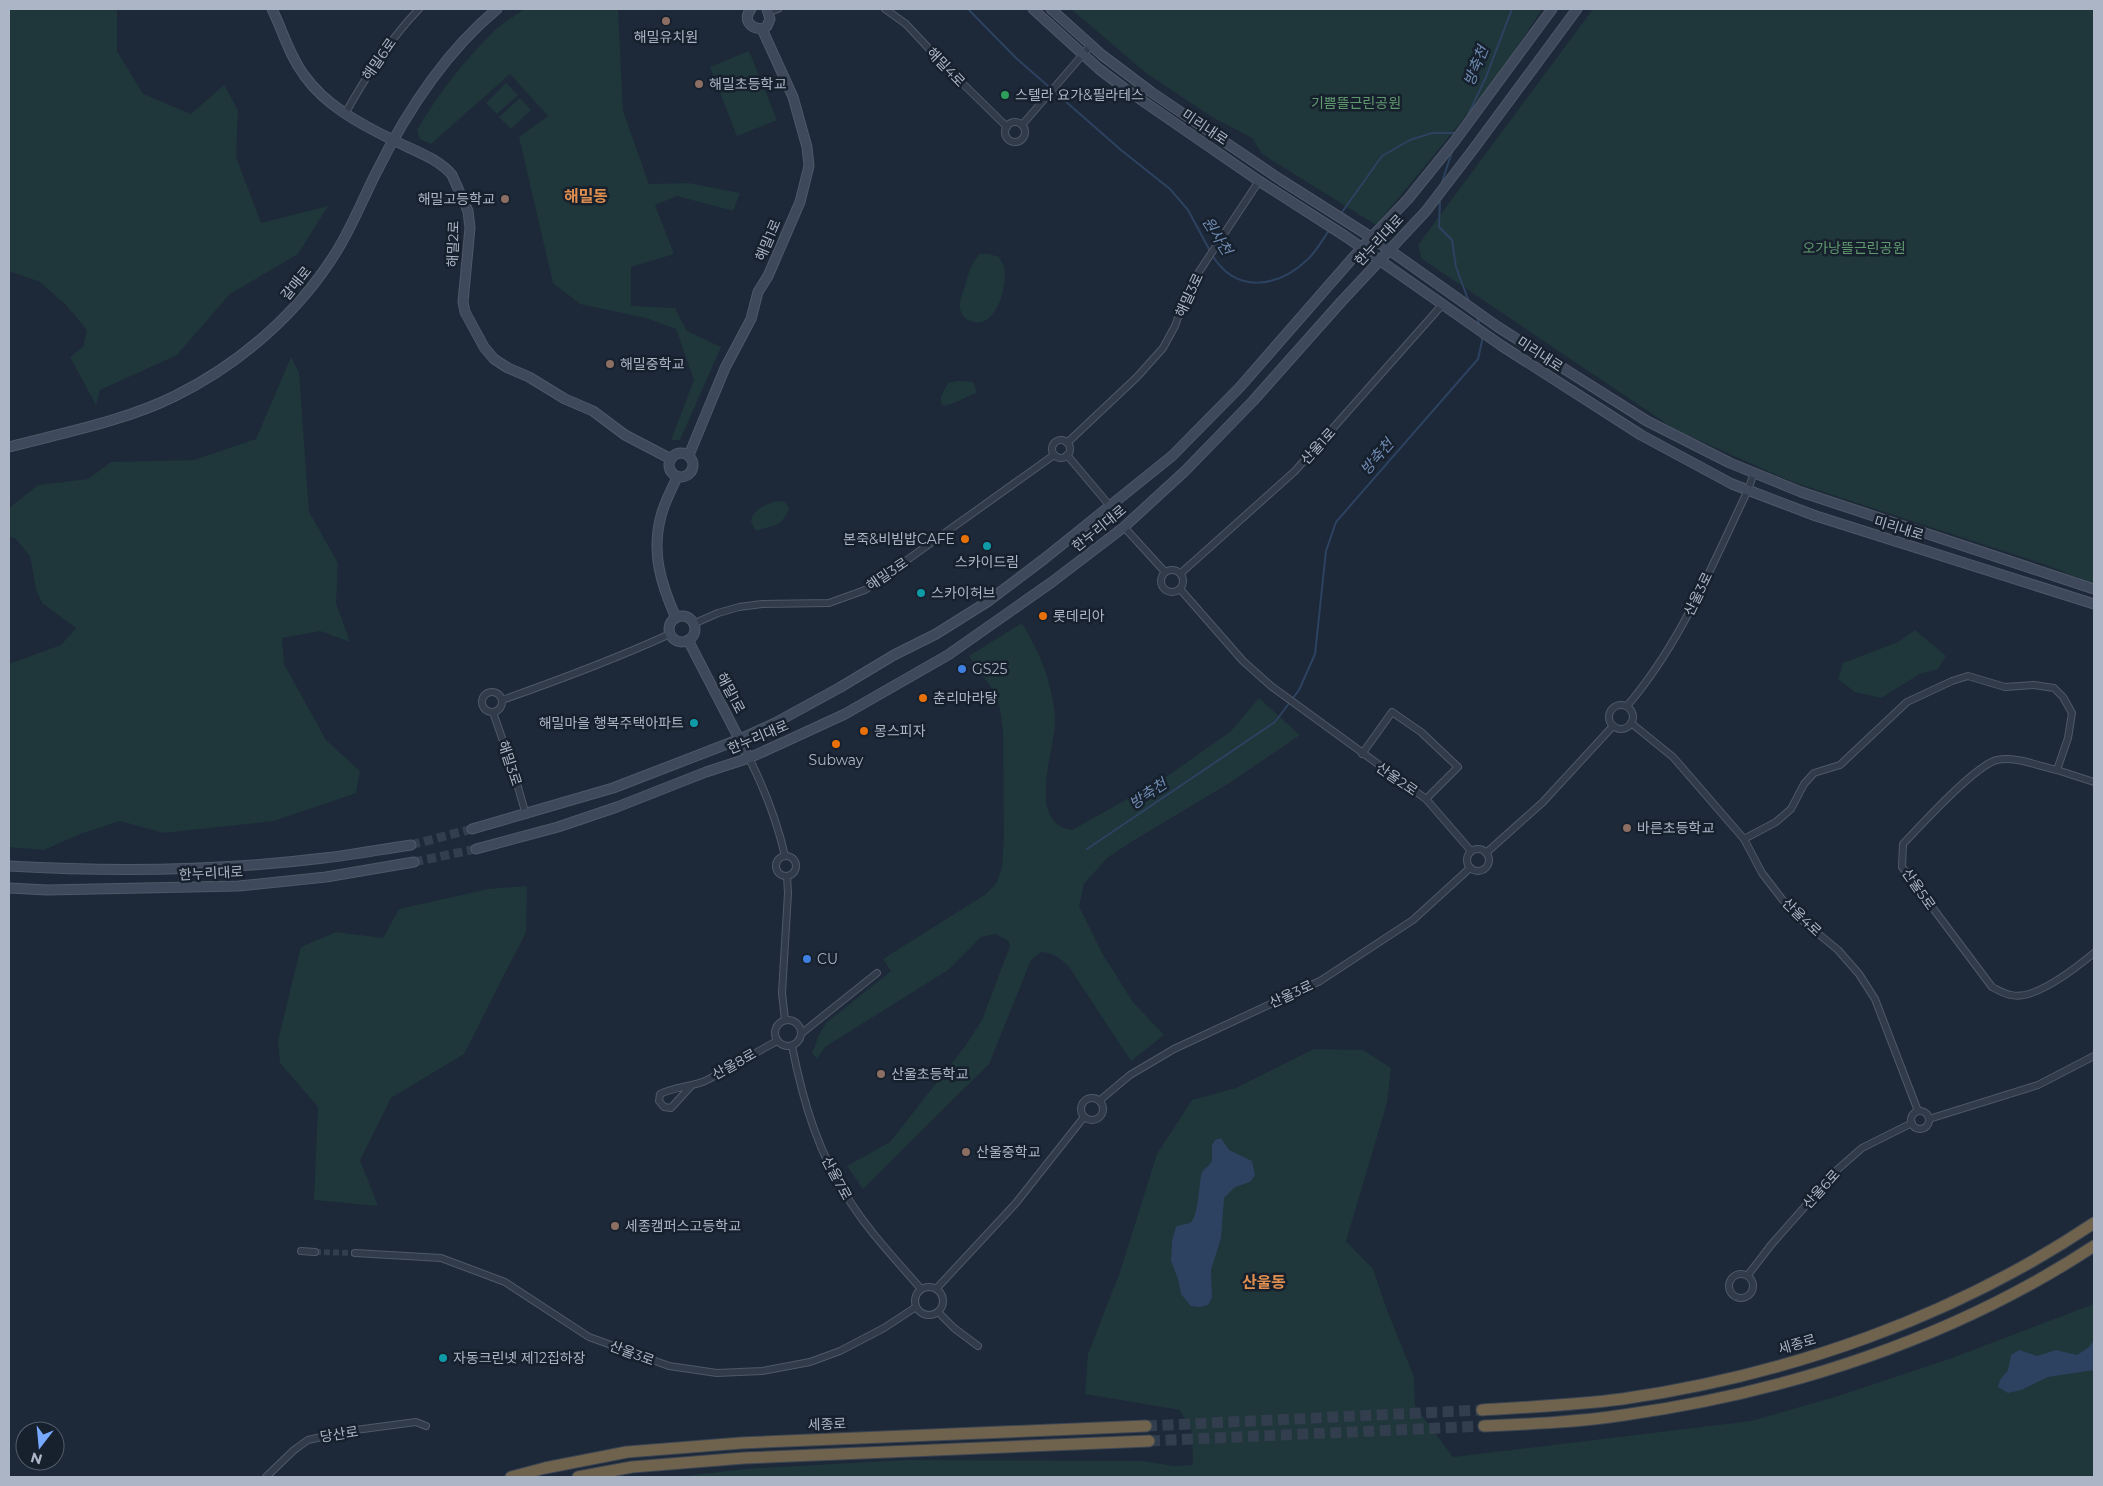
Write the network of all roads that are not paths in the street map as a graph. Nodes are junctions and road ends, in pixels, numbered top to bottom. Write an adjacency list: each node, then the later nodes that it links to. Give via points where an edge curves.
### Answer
1 (272, 9): 14 (street, 해밀2로, via 304,75)
2 (419, 9): 14 (street, 해밀6로, via 377,61)
3 (497, 9): 17 (street, 갈매로, via 461,42)
4 (751, 9): 11 (street, 해밀1로, via 748,21 752,27)
5 (884, 9): 16 (street, 해밀4로, via 906,24)
6 (1034, 9): 13 (street, 미리내로)
7 (1051, 9): 12 (street, 미리내로)
8 (1552, 9): 19 (street, 한누리대로, via 1460,134 1408,199)
9 (1577, 9): 21 (street, 한누리대로, via 1426,211)
10 (771, 10): 11 (street, via 769,23)
11 (762, 30): 26 (street, 해밀1로, via 793,97 809,166 800,202 758,292 751,320 725,368)
12 (1091, 45): 13 (street); 19 (street, 미리내로, via 1151,92)
13 (1083, 54): 15 (street); 18 (street, 미리내로, via 1124,88)
14 (345, 114): 17 (street, 해밀2로)
15 (1022, 125): 16 (street, via 1014,122); 16 (street, via 1025,136 1018,142 1007,138)
16 (1007, 126)
17 (393, 140): 25 (street, 갈매로, via 338,249 284,319 255,343 220,370 173,397 122,416); 29 (street, 해밀2로, via 448,171 462,196 470,228 463,292 465,312 494,359 593,411 626,435)
18 (1259, 181): 20 (street, 미리내로); 24 (street, 해밀3로, via 1200,268 1163,348 1137,378)
19 (1371, 237): 20 (street, 한누리대로); 21 (street, 미리내로)
20 (1361, 248): 22 (street, 미리내로); 33 (street, 한누리대로, via 1240,387 1172,456)
21 (1389, 250): 22 (street, 한누리대로); 30 (street, 미리내로, via 1498,327 1647,421)
22 (1379, 260): 23 (street, 미리내로); 34 (street, 한누리대로, via 1253,401)
23 (1442, 305): 32 (street, 미리내로, via 1626,426 1709,473); 36 (street, 산울1로, via 1295,471)
24 (1067, 443): 27 (street, via 1059,440 1054,443); 28 (street, via 1070,447)
25 (9, 447)
26 (689, 455): 29 (street, via 678,453); 31 (street, via 694,462 692,470 687,476)
27 (1054, 455): 28 (street, via 1059,458); 41 (street, 해밀3로, via 865,590 829,603 739,607)
28 (1067, 455): 33 (street)
29 (671, 459): 31 (street, via 670,469)
30 (1754, 473): 32 (street, 산울3로); 38 (street, 미리내로, via 1830,502)
31 (677, 476): 40 (street, via 661,514 657,550 660,575)
32 (1748, 490): 39 (street, 미리내로, via 1816,516); 45 (street, 산울3로, via 1684,623 1648,682)
33 (1110, 506): 49 (street, 한누리대로, via 987,602 839,688)
34 (1124, 527): 35 (street); 51 (street, 한누리대로, via 948,655 845,714)
35 (1165, 572): 36 (street, via 1173,570); 37 (street, via 1161,581 1164,588 1170,592)
36 (1181, 574): 37 (street, via 1184,582)
37 (1180, 589): 50 (street, 산울2로, via 1243,661)
38 (2094, 589)
39 (2094, 604)
40 (676, 618): 41 (street, via 686,617); 42 (street, via 670,623)
41 (693, 624): 43 (street, via 694,631)
42 (670, 634): 43 (street, via 680,641); 44 (street, via 589,669)
43 (688, 640): 49 (street, 해밀1로)
44 (502, 700): 46 (street, via 499,710); 46 (street, via 499,694 492,692 484,696 482,705)
45 (1626, 706): 47 (street, via 1633,714); 48 (street, via 1618,705 1612,709 1609,717)
46 (492, 712): 55 (street, 해밀3로)
47 (1631, 723): 48 (street, via 1622,729); 57 (street, 산울4로, via 1673,757)
48 (1613, 726): 61 (street, via 1543,802)
49 (740, 739): 51 (street, 해밀1로); 55 (street, 한누리대로, via 613,788)
50 (1362, 754): 54 (street, 산울2로); 54 (street, via 1392,712 1421,732 1458,766)
51 (749, 758): 59 (street, 한누리대로, via 558,827); 62 (street, via 766,794)
52 (2057, 770): 53 (street, 산울5로); 57 (street, via 2072,713 2063,696 2054,688 2034,685 2005,687 1968,676 1907,702 1840,765 1814,773 1804,784 1791,809 1776,822); 68 (street, 산울5로, via 1996,760 1971,776 1902,844 1902,866 1992,987 2012,996 2036,992 2073,971)
53 (2094, 782)
54 (1426, 799): 60 (street, 산울2로)
55 (526, 815): 56 (street, 한누리대로)
56 (472, 829)
57 (1744, 839): 77 (street, 산울4로, via 1762,873 1792,912 1838,950 1875,999)
58 (411, 845): 64 (street, 한누리대로, via 237,866 149,870)
59 (476, 849)
60 (1471, 851): 61 (street, via 1478,848); 65 (street, via 1467,858)
61 (1486, 852): 65 (street, via 1489,861 1486,868 1480,871)
62 (785, 856): 66 (street, via 776,866 780,874); 66 (street, via 794,859 797,865 793,874)
63 (414, 862): 67 (street, 한누리대로, via 326,878 239,886)
64 (9, 866)
65 (1470, 868): 76 (street, 산울3로, via 1413,920 1320,981 1174,1049 1130,1075)
66 (787, 876): 70 (street, via 782,993)
67 (9, 888)
68 (2094, 953)
69 (877, 974): 71 (street)
70 (785, 1020): 71 (street, via 795,1022); 72 (street, via 776,1028)
71 (802, 1033): 73 (street)
72 (776, 1041): 73 (street, via 783,1046); 75 (street, 산울8로)
73 (792, 1046): 90 (street, 산울7로, via 800,1089 829,1164 867,1227)
74 (2094, 1056): 79 (street, via 2038,1085)
75 (691, 1086): 75 (street, via 666,1091 660,1094 659,1101 664,1107 671,1108)
76 (1099, 1101): 78 (street, via 1089,1099 1084,1102 1081,1109); 78 (street, via 1104,1110 1100,1117 1094,1120)
77 (1918, 1111): 79 (street, via 1924,1112); 80 (street, via 1912,1116)
78 (1084, 1117): 89 (street, via 1016,1203)
79 (1929, 1119): 80 (street, via 1923,1128)
80 (1912, 1123): 88 (street, 산울6로, via 1862,1148 1838,1169)
81 (2094, 1214): 91 (highway)
82 (2094, 1223): 91 (highway, 세종로, via 2049,1253)
83 (2094, 1246): 92 (highway, via 2056,1271)
84 (301, 1251): 85 (street)
85 (315, 1252)
86 (355, 1253): 93 (street, 산울3로, via 441,1258 505,1282 589,1337 668,1366 717,1374 762,1371 810,1362 840,1351)
87 (2094, 1254): 92 (highway, via 2050,1280)
88 (1748, 1275)
89 (937, 1288): 90 (street, via 928,1286); 94 (street, via 944,1300)
90 (921, 1289): 93 (street, via 915,1298)
91 (1982, 1290): 96 (highway, 세종로, via 1838,1348 1687,1388 1621,1399)
92 (1988, 1306): 99 (highway, via 1844,1365 1770,1386 1623,1416)
93 (916, 1307): 94 (street, via 928,1315)
94 (938, 1312): 95 (street)
95 (978, 1346)
96 (1482, 1410)
97 (426, 1426): 101 (street, 당산로, via 416,1422 308,1440)
98 (1146, 1426): 102 (highway, 세종로, via 741,1443 627,1452)
99 (1484, 1426)
100 (1149, 1441): 103 (highway, via 744,1458 632,1467)
101 (266, 1477)
102 (512, 1477)
103 (578, 1477)

